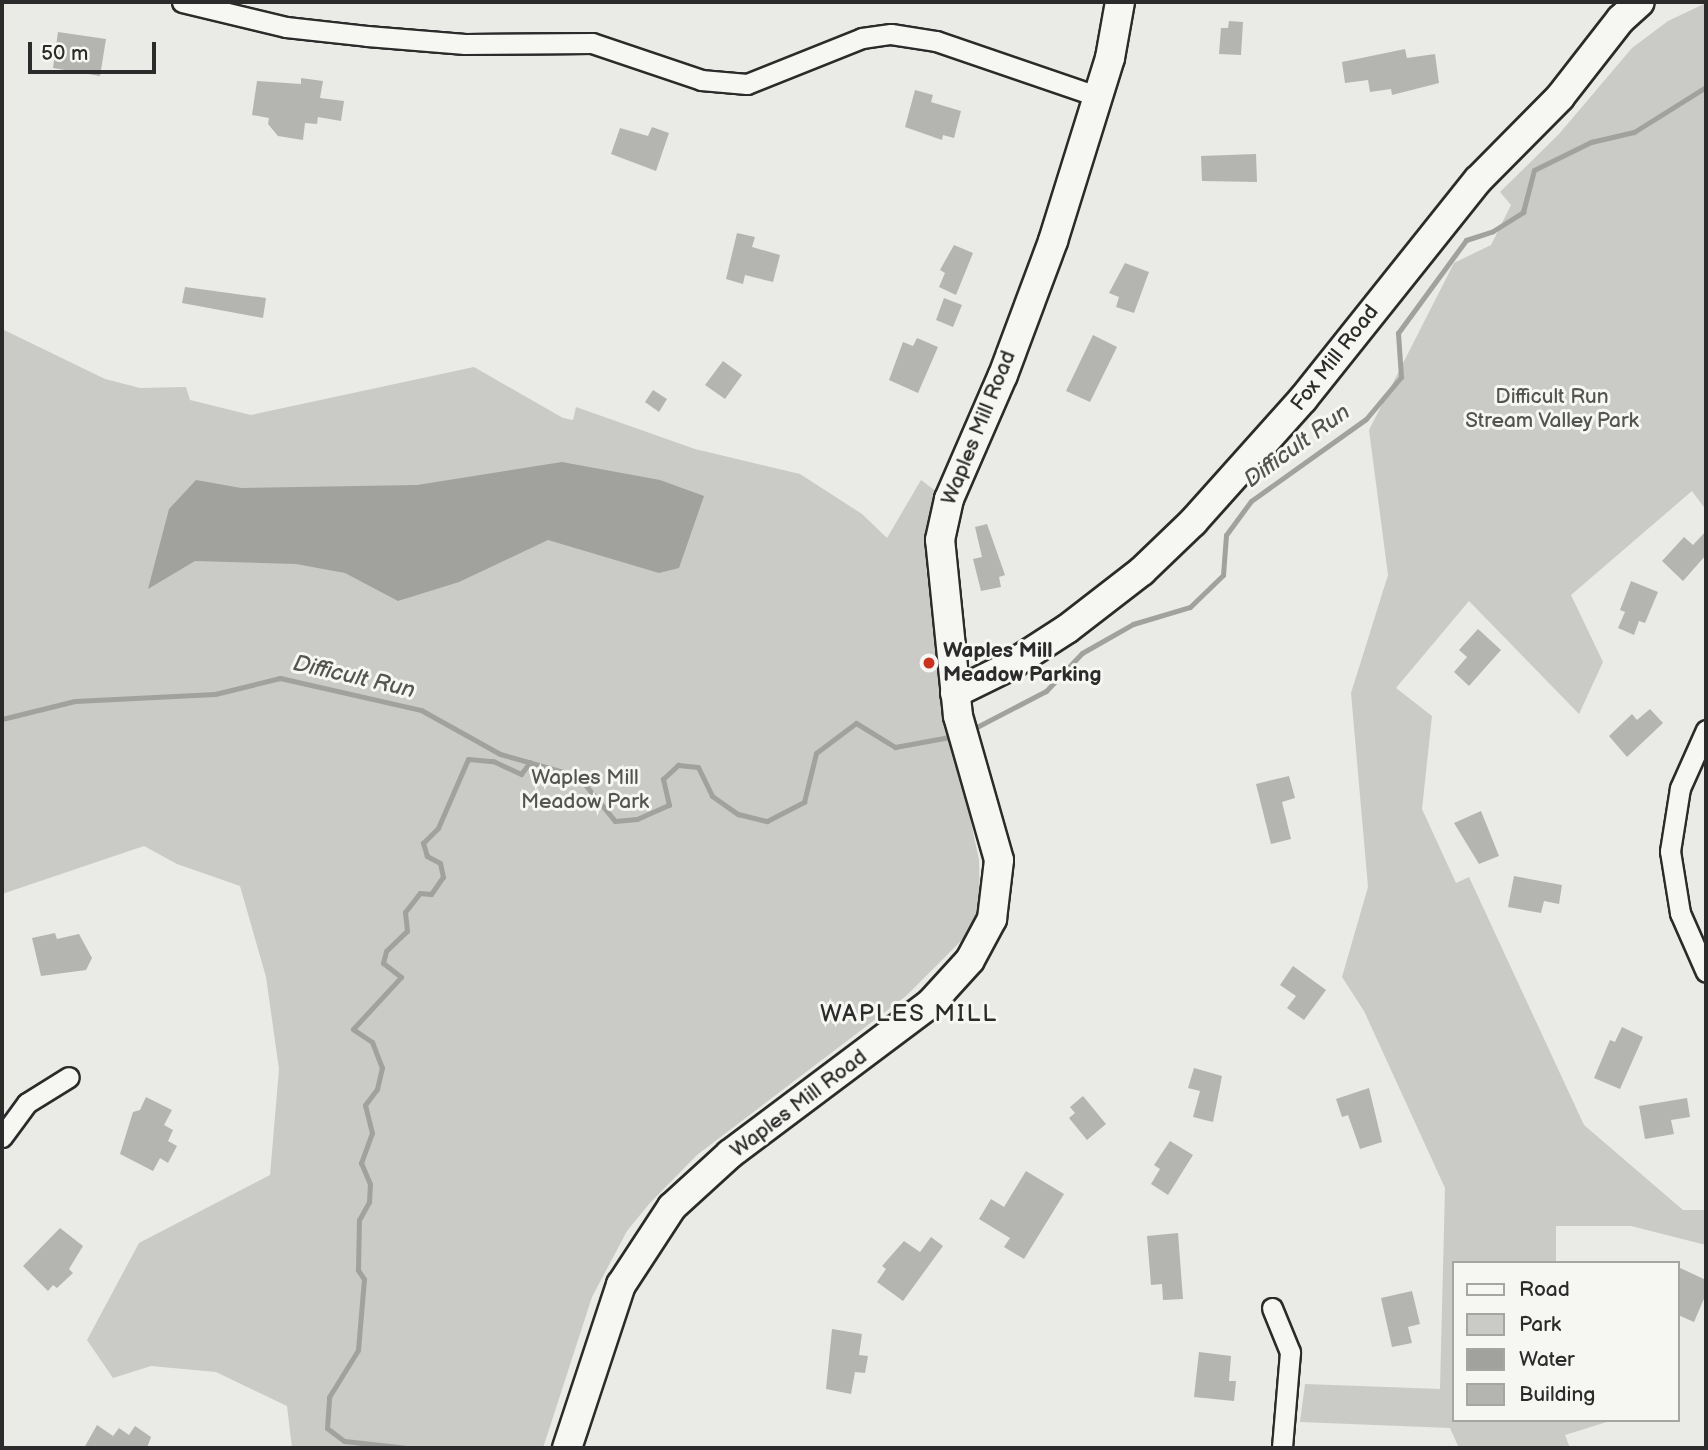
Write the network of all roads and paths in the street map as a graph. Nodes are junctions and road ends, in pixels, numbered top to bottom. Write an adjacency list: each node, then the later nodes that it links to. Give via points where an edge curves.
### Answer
1 (182, 2): 4 (street, via 286,27 366,36 465,44 592,43 701,80 747,84 851,42 891,34 936,41)
2 (1120, 2): 4 (main road, Waples Mill Road)
3 (1640, 2): 5 (main road, Fox Mill Road, via 1621,19 1560,97 1478,180 1303,399 1193,522 1142,571 1067,629)
4 (1097, 96): 5 (main road, Waples Mill Road, via 1048,253 943,517 940,566)
5 (957, 704): 11 (main road, Waples Mill Road, via 999,860 997,897 980,945 930,1004 730,1154 672,1207 621,1285)
6 (1706, 730): 7 (street, via 1680,788 1670,851 1679,913)
7 (1706, 972)
8 (69, 1077): 9 (street, via 27,1103)
9 (2, 1137)
10 (1272, 1308): 12 (street, via 1290,1352)
11 (567, 1448)
12 (1282, 1448)

